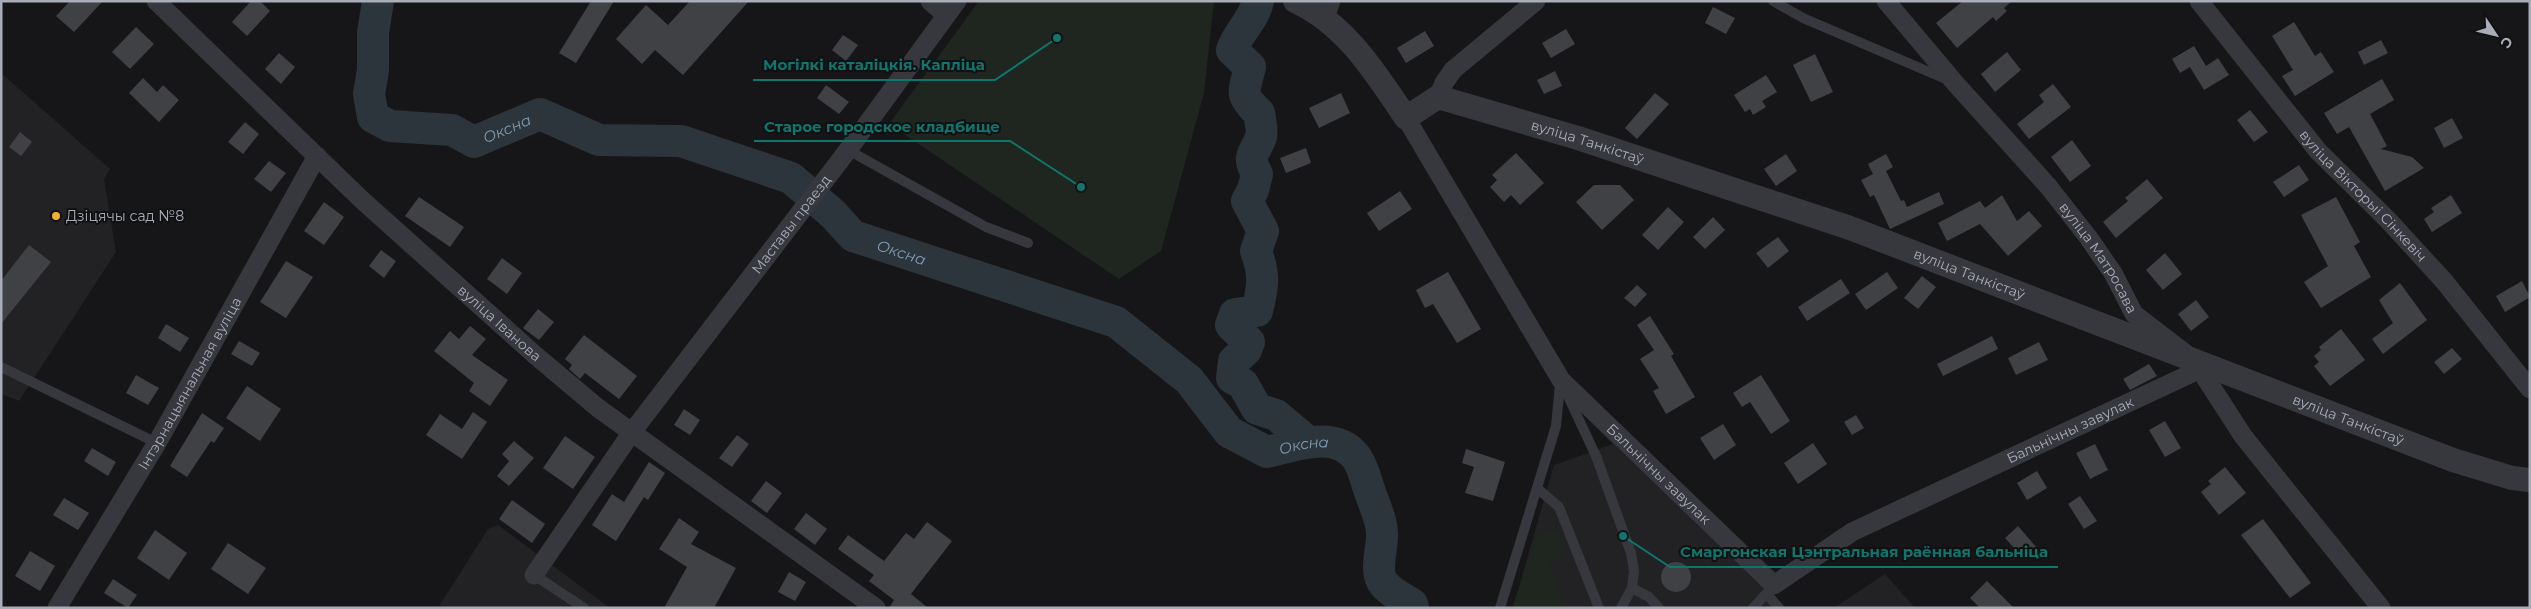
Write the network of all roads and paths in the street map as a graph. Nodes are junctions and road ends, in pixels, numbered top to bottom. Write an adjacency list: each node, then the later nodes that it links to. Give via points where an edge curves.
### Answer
1 (156, 1): 14 (street, вуліца Іванова)
2 (930, 1): 8 (street)
3 (1295, 1): 9 (street)
4 (1536, 1): 11 (street, via 1453,70)
5 (1773, 1): 10 (lane, via 1804,18)
6 (1886, 1): 10 (street, вуліца Матросава)
7 (2204, 3): 19 (street, вуліца Вікторыі Сінкевіч, via 2318,151 2444,281)
8 (952, 8): 13 (street, Маставы праезд)
9 (1328, 10): 12 (street, via 1341,33 1362,56)
10 (1955, 83): 16 (street, вуліца Матросава, via 2048,186 2088,237 2113,273 2134,314)
11 (1438, 98): 12 (street); 16 (street, вуліца Танкістаў, via 1578,138 1850,228)
12 (1406, 118): 18 (street)
13 (848, 150): 15 (lane, via 986,227); 20 (street, Маставы праезд)
14 (317, 156): 20 (street, вуліца Іванова, via 535,356); 21 (street, Інтэрнацыянальная вуліца)
15 (1028, 243)
16 (2194, 360): 22 (street, вуліца Танкістаў, via 2453,460 2512,478); 26 (street, Бальнічны завулак, via 2190,374 1852,532); 36 (street, вуліца Матросава, via 2243,436)
17 (1, 367): 21 (lane)
18 (1560, 380): 23 (lane, via 1556,426); 25 (lane, via 1596,456 1631,554); 26 (street, Бальнічны завулак)
19 (2530, 388)
20 (632, 432): 24 (street, Маставы праезд); 29 (street, вуліца Іванова)
21 (157, 443): 27 (street, Інтэрнацыянальная вуліца)
22 (2530, 480)
23 (1537, 488): 30 (lane); 31 (lane, via 1559,507)
24 (534, 575): 28 (lane)
25 (1632, 588): 32 (lane); 33 (lane, via 1649,597)
26 (1771, 590): 34 (lane); 35 (lane)
27 (57, 608)
28 (584, 608)
29 (876, 608)
30 (1500, 608)
31 (1599, 608)
32 (1621, 608)
33 (1659, 608)
34 (1753, 608)
35 (1779, 608)
36 (2382, 608)

